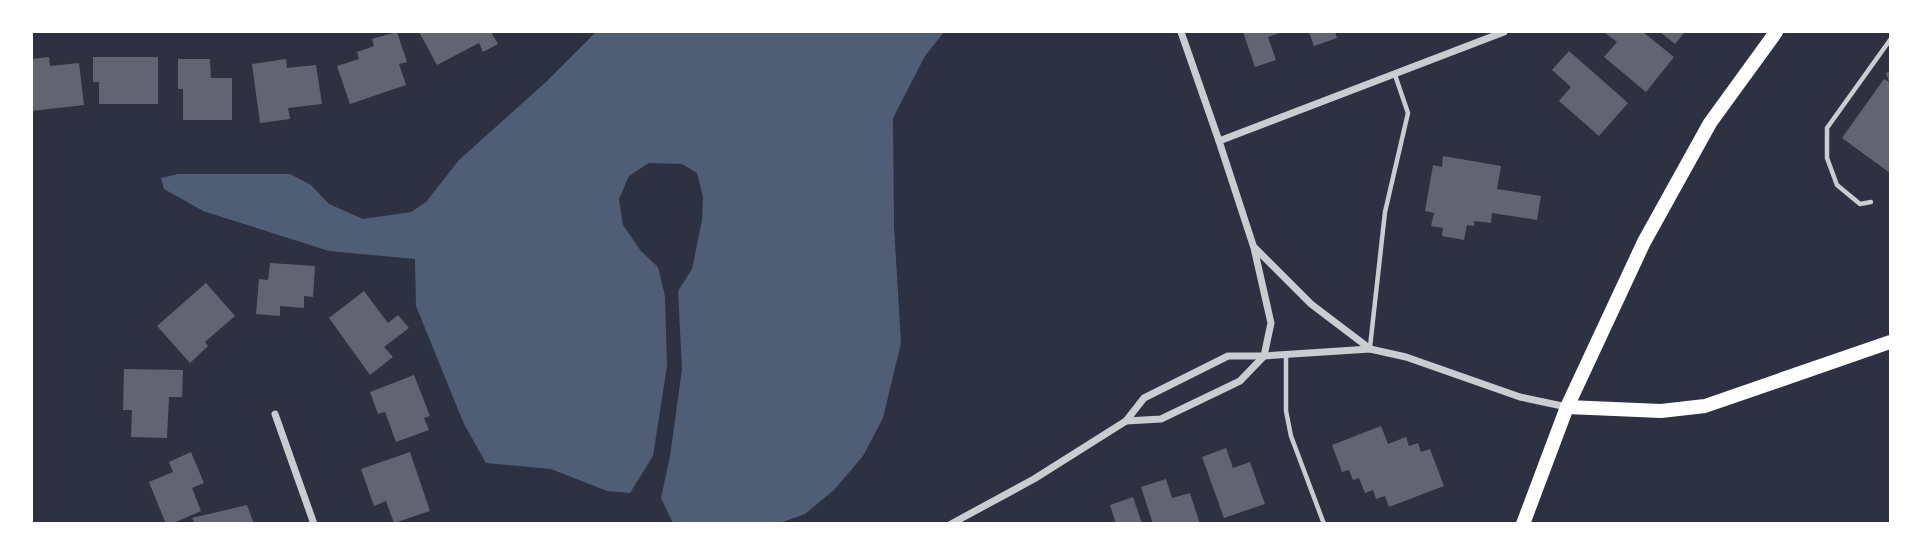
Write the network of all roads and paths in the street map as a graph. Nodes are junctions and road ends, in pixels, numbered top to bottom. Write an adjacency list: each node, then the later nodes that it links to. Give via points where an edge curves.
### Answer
1 (1181, 32): 6 (street)
2 (1504, 32): 5 (street)
3 (1776, 32): 13 (main road, via 1710,123 1644,242)
4 (1891, 40): 7 (lane, via 1827,128 1827,158 1837,185 1860,204)
5 (1395, 74): 6 (street); 10 (lane, via 1408,113 1385,212)
6 (1219, 141): 8 (street)
7 (1871, 202)
8 (1254, 248): 10 (street, via 1311,304); 12 (street, via 1271,323)
9 (1891, 342): 13 (main road, via 1706,406 1661,411)
10 (1370, 349): 11 (street); 13 (street, via 1520,397)
11 (1286, 354): 12 (street); 18 (lane, via 1291,436)
12 (1264, 356): 15 (street, via 1240,381 1161,419); 15 (street, via 1228,356 1144,398)
13 (1567, 407): 19 (main road)
14 (275, 414): 16 (street)
15 (1126, 421): 17 (street, via 1034,479)
16 (314, 523)
17 (951, 523)
18 (1324, 523)
19 (1524, 523)

